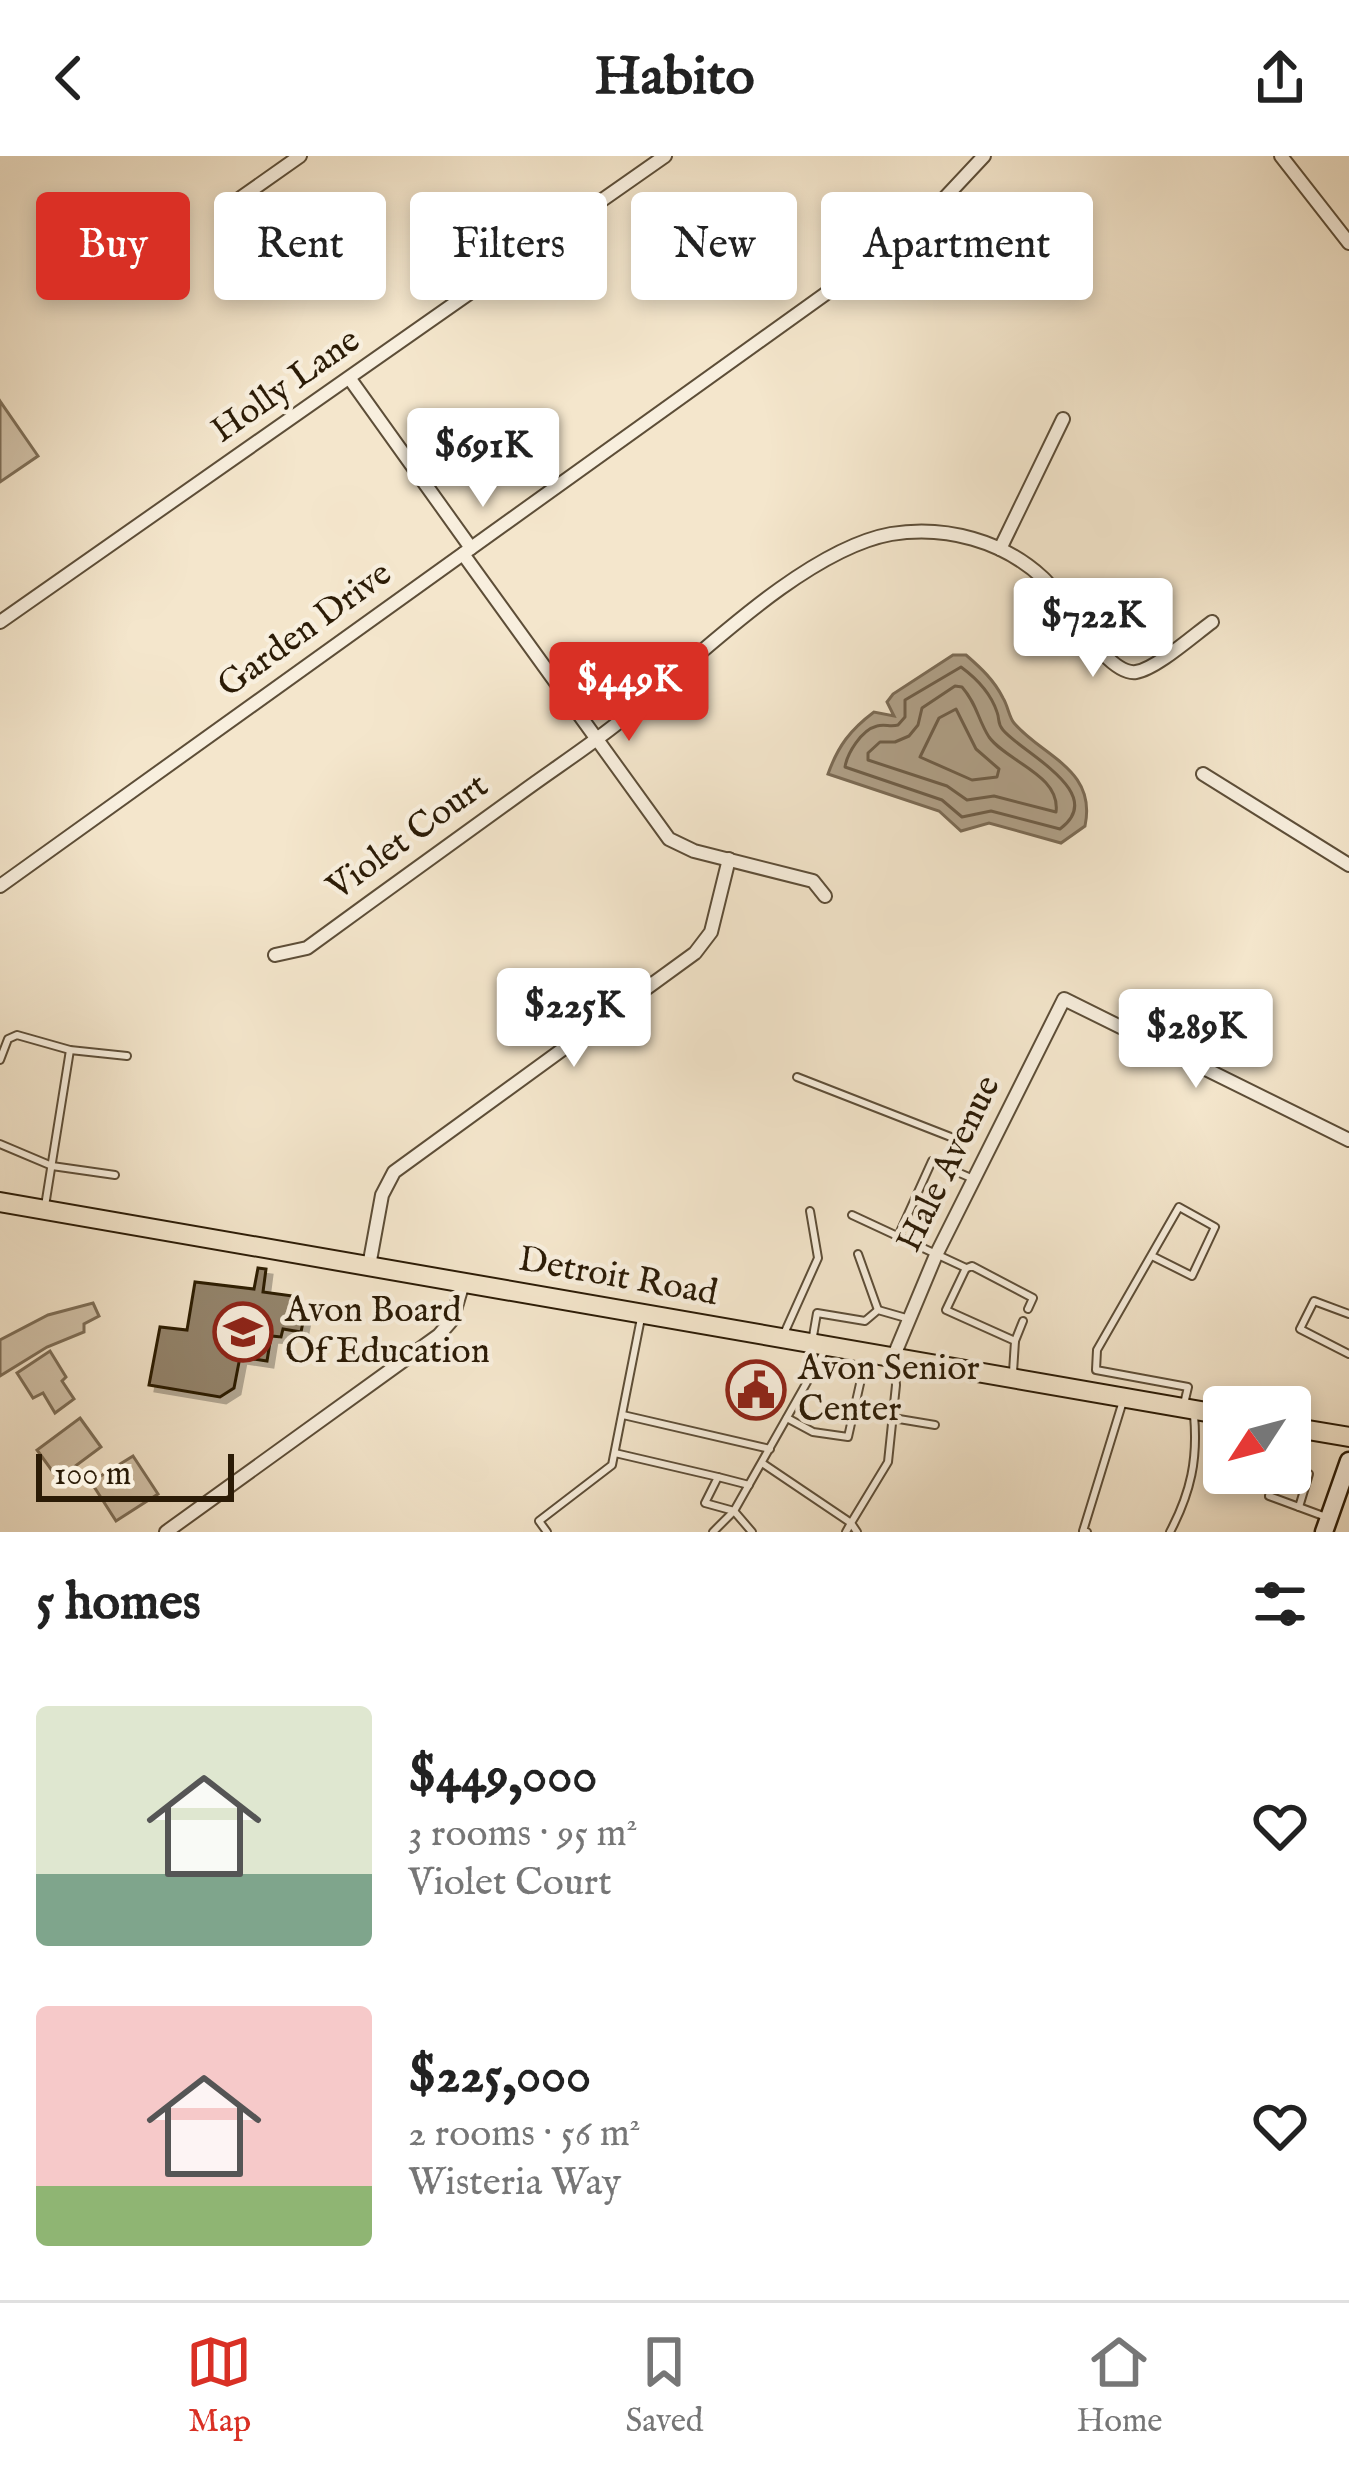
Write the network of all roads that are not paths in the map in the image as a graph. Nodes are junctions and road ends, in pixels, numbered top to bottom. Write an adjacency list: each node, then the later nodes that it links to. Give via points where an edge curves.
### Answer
1 (300, 156): 5 (street)
2 (665, 156): 7 (street, Holly Lane)
3 (984, 156): 10 (street, Garden Drive, via 888,249)
4 (1281, 156): 6 (street)
5 (249, 192)
6 (1349, 243)
7 (350, 379): 10 (street); 11 (street, Holly Lane)
8 (1063, 419): 9 (street)
9 (1000, 549): 12 (street, Violet Court, via 1047,581 1118,669 1145,670); 13 (street, Violet Court, via 925,531 848,548 724,632)
10 (467, 551): 13 (street); 17 (street, Garden Drive)
11 (0, 622)
12 (1212, 622)
13 (595, 739): 15 (street, via 669,838); 19 (street, Violet Court, via 307,948)
14 (1203, 774): 16 (street)
15 (729, 859): 18 (street, via 813,880); 38 (street, via 711,932 695,953 394,1172)
16 (1349, 865)
17 (0, 886)
18 (825, 896)
19 (275, 955)
20 (70, 1050): 21 (lane); 22 (lane, via 17,1035); 26 (lane)
21 (127, 1056)
22 (0, 1060)
23 (796, 1077): 27 (lane, via 961,1141)
24 (1349, 1140): 29 (street, Hale Avenue, via 1064,999)
25 (0, 1144): 26 (lane)
26 (52, 1166): 28 (lane); 31 (lane)
27 (947, 1168): 29 (lane); 34 (lane, via 932,1161)
28 (115, 1175)
29 (974, 1179): 36 (street, Hale Avenue)
30 (0, 1202): 31 (main road, Detroit Road)
31 (45, 1209): 38 (main road, Detroit Road)
32 (810, 1211): 47 (lane, via 818,1258)
33 (852, 1216): 34 (lane)
34 (898, 1234): 36 (lane)
35 (858, 1254): 42 (lane)
36 (936, 1255): 39 (lane); 45 (street, Hale Avenue)
37 (1152, 1256): 37 (lane, via 1179,1207 1215,1226 1192,1276); 55 (lane, via 1097,1350 1096,1370 1188,1387)
38 (369, 1266): 40 (main road, Detroit Road)
39 (966, 1268): 41 (lane, via 1033,1298); 48 (lane, via 946,1310)
40 (463, 1283): 43 (main road, Detroit Road); 75 (street, via 439,1335)
41 (1028, 1309)
42 (878, 1310): 45 (lane); 49 (lane, via 865,1321 817,1312)
43 (642, 1314): 47 (main road, Detroit Road); 57 (lane)
44 (1349, 1314): 51 (lane, via 1314,1300 1300,1329)
45 (909, 1319): 52 (street, Hale Avenue)
46 (1023, 1321): 48 (lane)
47 (781, 1339): 49 (main road, Detroit Road)
48 (1015, 1341): 53 (lane)
49 (819, 1346): 50 (main road, Detroit Road); 58 (lane)
50 (867, 1353): 52 (main road, Detroit Road); 58 (lane, via 848,1437)
51 (1349, 1354)
52 (893, 1358): 53 (main road, Detroit Road); 59 (lane)
53 (1012, 1378): 54 (main road, Detroit Road)
54 (1124, 1398): 55 (main road, Detroit Road); 81 (lane)
55 (1188, 1409): 56 (main road, Detroit Road); 82 (lane, via 1198,1453)
56 (1203, 1412)
57 (623, 1415): 63 (lane); 64 (lane)
58 (788, 1418): 63 (lane)
59 (893, 1418): 60 (lane); 74 (lane, via 888,1462)
60 (935, 1425)
61 (1311, 1430): 62 (main road)
62 (1349, 1437)
63 (770, 1449): 66 (lane)
64 (615, 1453): 67 (lane); 76 (lane, via 612,1465 539,1521)
65 (1349, 1461): 73 (main road)
66 (762, 1463): 68 (lane); 74 (lane)
67 (718, 1477): 68 (lane); 72 (lane, via 705,1504)
68 (749, 1485): 72 (lane)
69 (1269, 1494): 71 (lane)
70 (1303, 1494): 71 (lane)
71 (1299, 1508): 73 (lane)
72 (734, 1511): 77 (lane); 78 (lane)
73 (1334, 1519)
74 (851, 1523): 79 (lane); 80 (lane)
75 (166, 1532)
76 (547, 1532)
77 (713, 1532)
78 (752, 1532)
79 (846, 1532)
80 (857, 1532)
81 (1087, 1532)
82 (1170, 1532)

